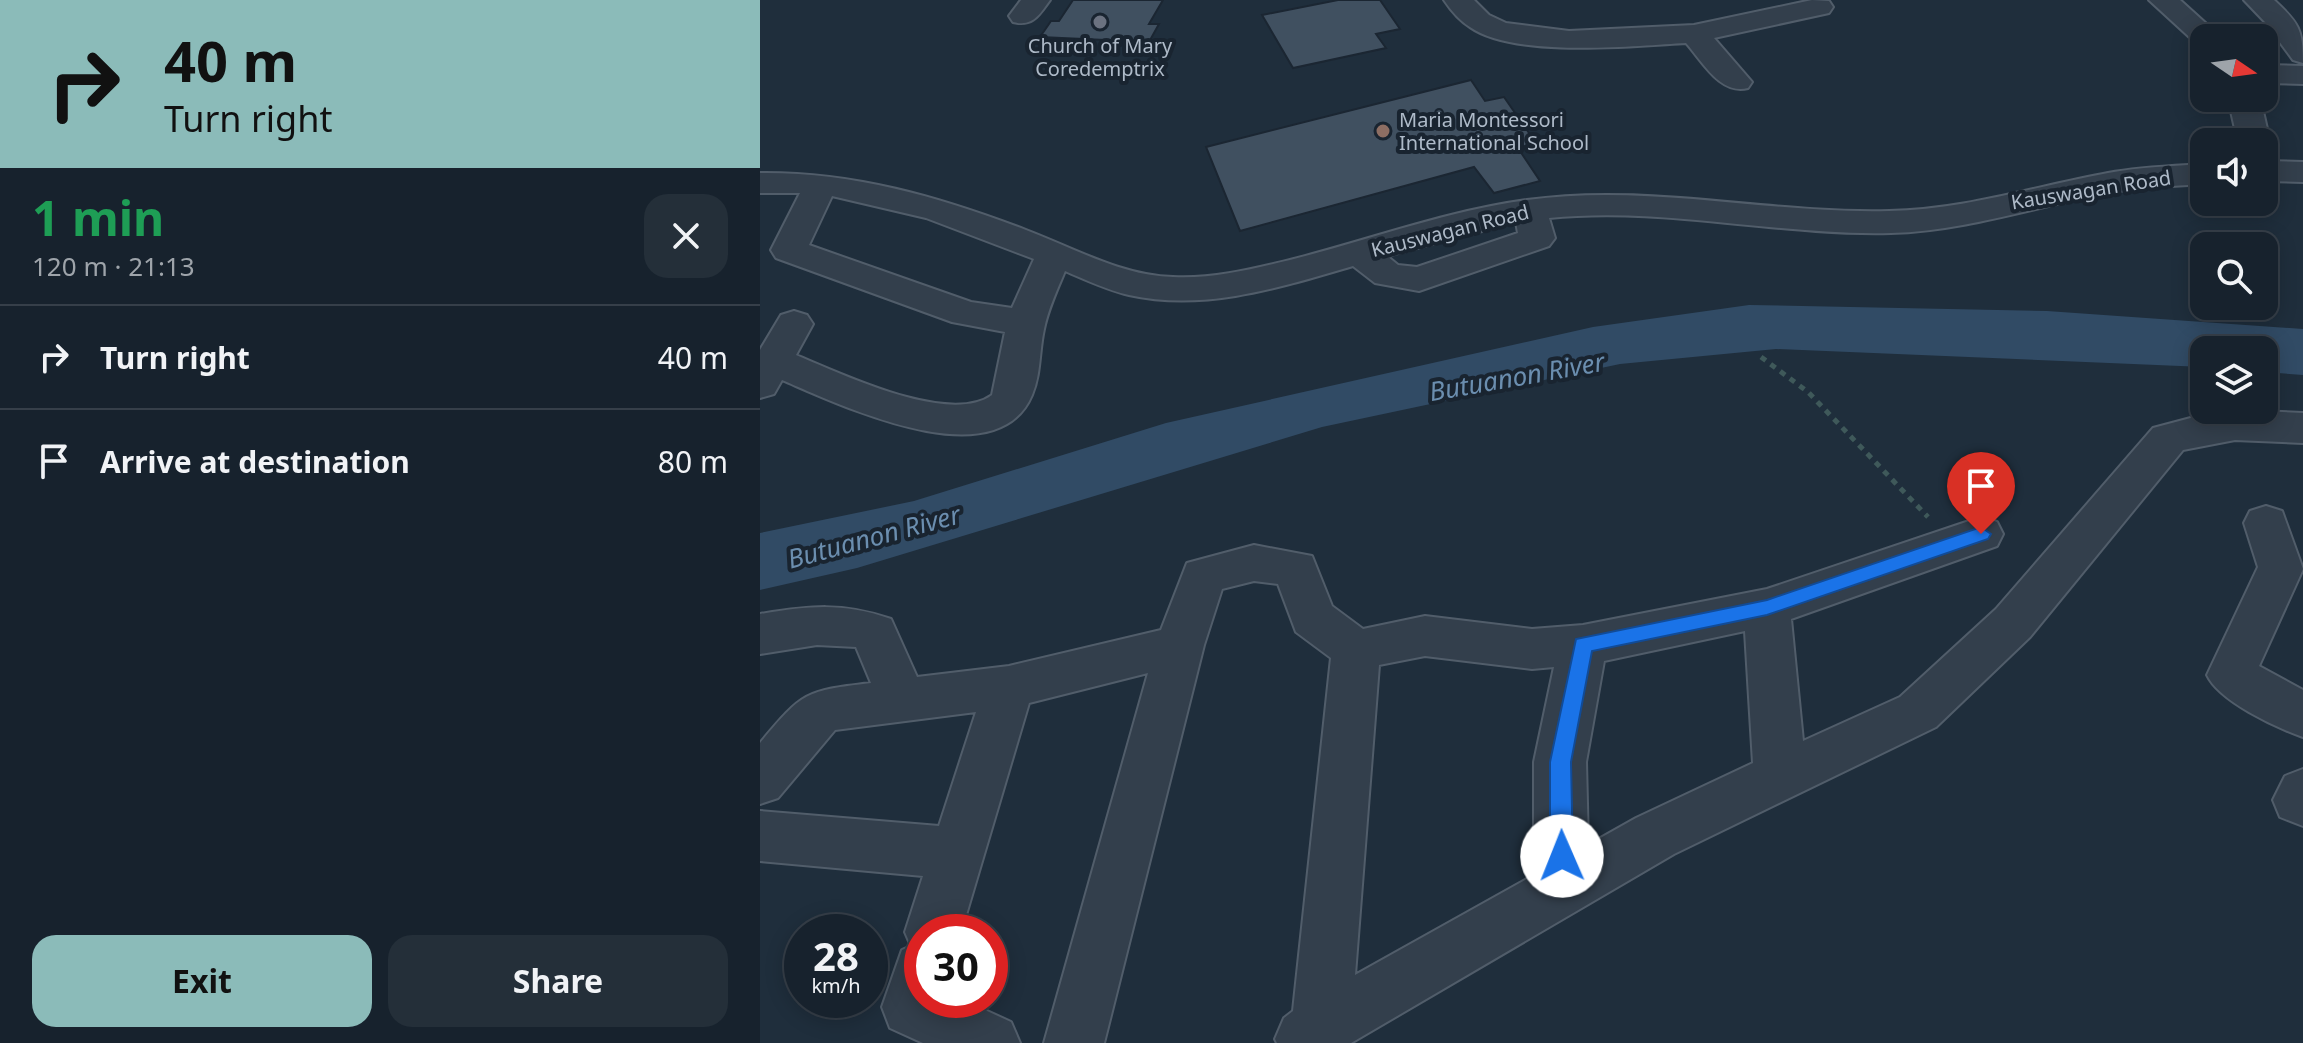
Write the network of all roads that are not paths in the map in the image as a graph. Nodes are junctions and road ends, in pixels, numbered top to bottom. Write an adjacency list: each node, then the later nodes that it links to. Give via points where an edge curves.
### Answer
1 (1458, 0): 6 (street, via 1479,21 1531,37)
2 (2163, 0): 5 (street)
3 (2258, 0): 7 (street)
4 (1819, 7): 6 (street)
5 (2191, 24)
6 (1694, 34): 10 (street)
7 (2303, 54)
8 (2278, 74): 9 (street)
9 (2303, 75)
10 (1737, 82)
11 (2278, 171): 12 (street)
12 (2303, 172)
13 (2190, 175): 16 (street, Kauswagan Road, via 2112,182 1897,221 1857,223 1604,205 1530,210 1261,279 1194,291 1127,283)
14 (761, 184): 15 (street, Kauswagan Road)
15 (821, 184): 16 (street, Kauswagan Road, via 913,205); 17 (street, via 789,250 965,313)
16 (1054, 255): 17 (street)
17 (1026, 323): 19 (street, via 1014,390 1006,408 992,417 961,421 914,416)
18 (794, 324): 19 (street)
19 (766, 372)
20 (2303, 428): 31 (street, via 2242,422 2168,439 2013,623 1918,712)
21 (2266, 523): 30 (street, via 2281,567 2231,675)
22 (1968, 539): 23 (street)
23 (1767, 608): 26 (street); 31 (street)
24 (760, 634): 29 (street, via 808,626 859,626 874,633)
25 (1180, 645): 27 (street, via 1203,576 1254,563 1296,569 1313,618); 28 (street); 42 (street)
26 (1583, 645): 27 (street, via 1532,649 1425,636); 37 (street, via 1560,762)
27 (1356, 650): 40 (street)
28 (1009, 687): 29 (street); 36 (street)
29 (902, 698): 32 (street, via 824,710)
30 (2303, 715)
31 (1780, 776): 37 (street)
32 (760, 781)
33 (2303, 793): 34 (street)
34 (2303, 802)
35 (760, 836): 36 (street)
36 (956, 853): 38 (street)
37 (1562, 887): 40 (street)
38 (938, 914)
39 (935, 1018): 41 (street)
40 (1310, 1035)
41 (990, 1043)
42 (1074, 1043)

